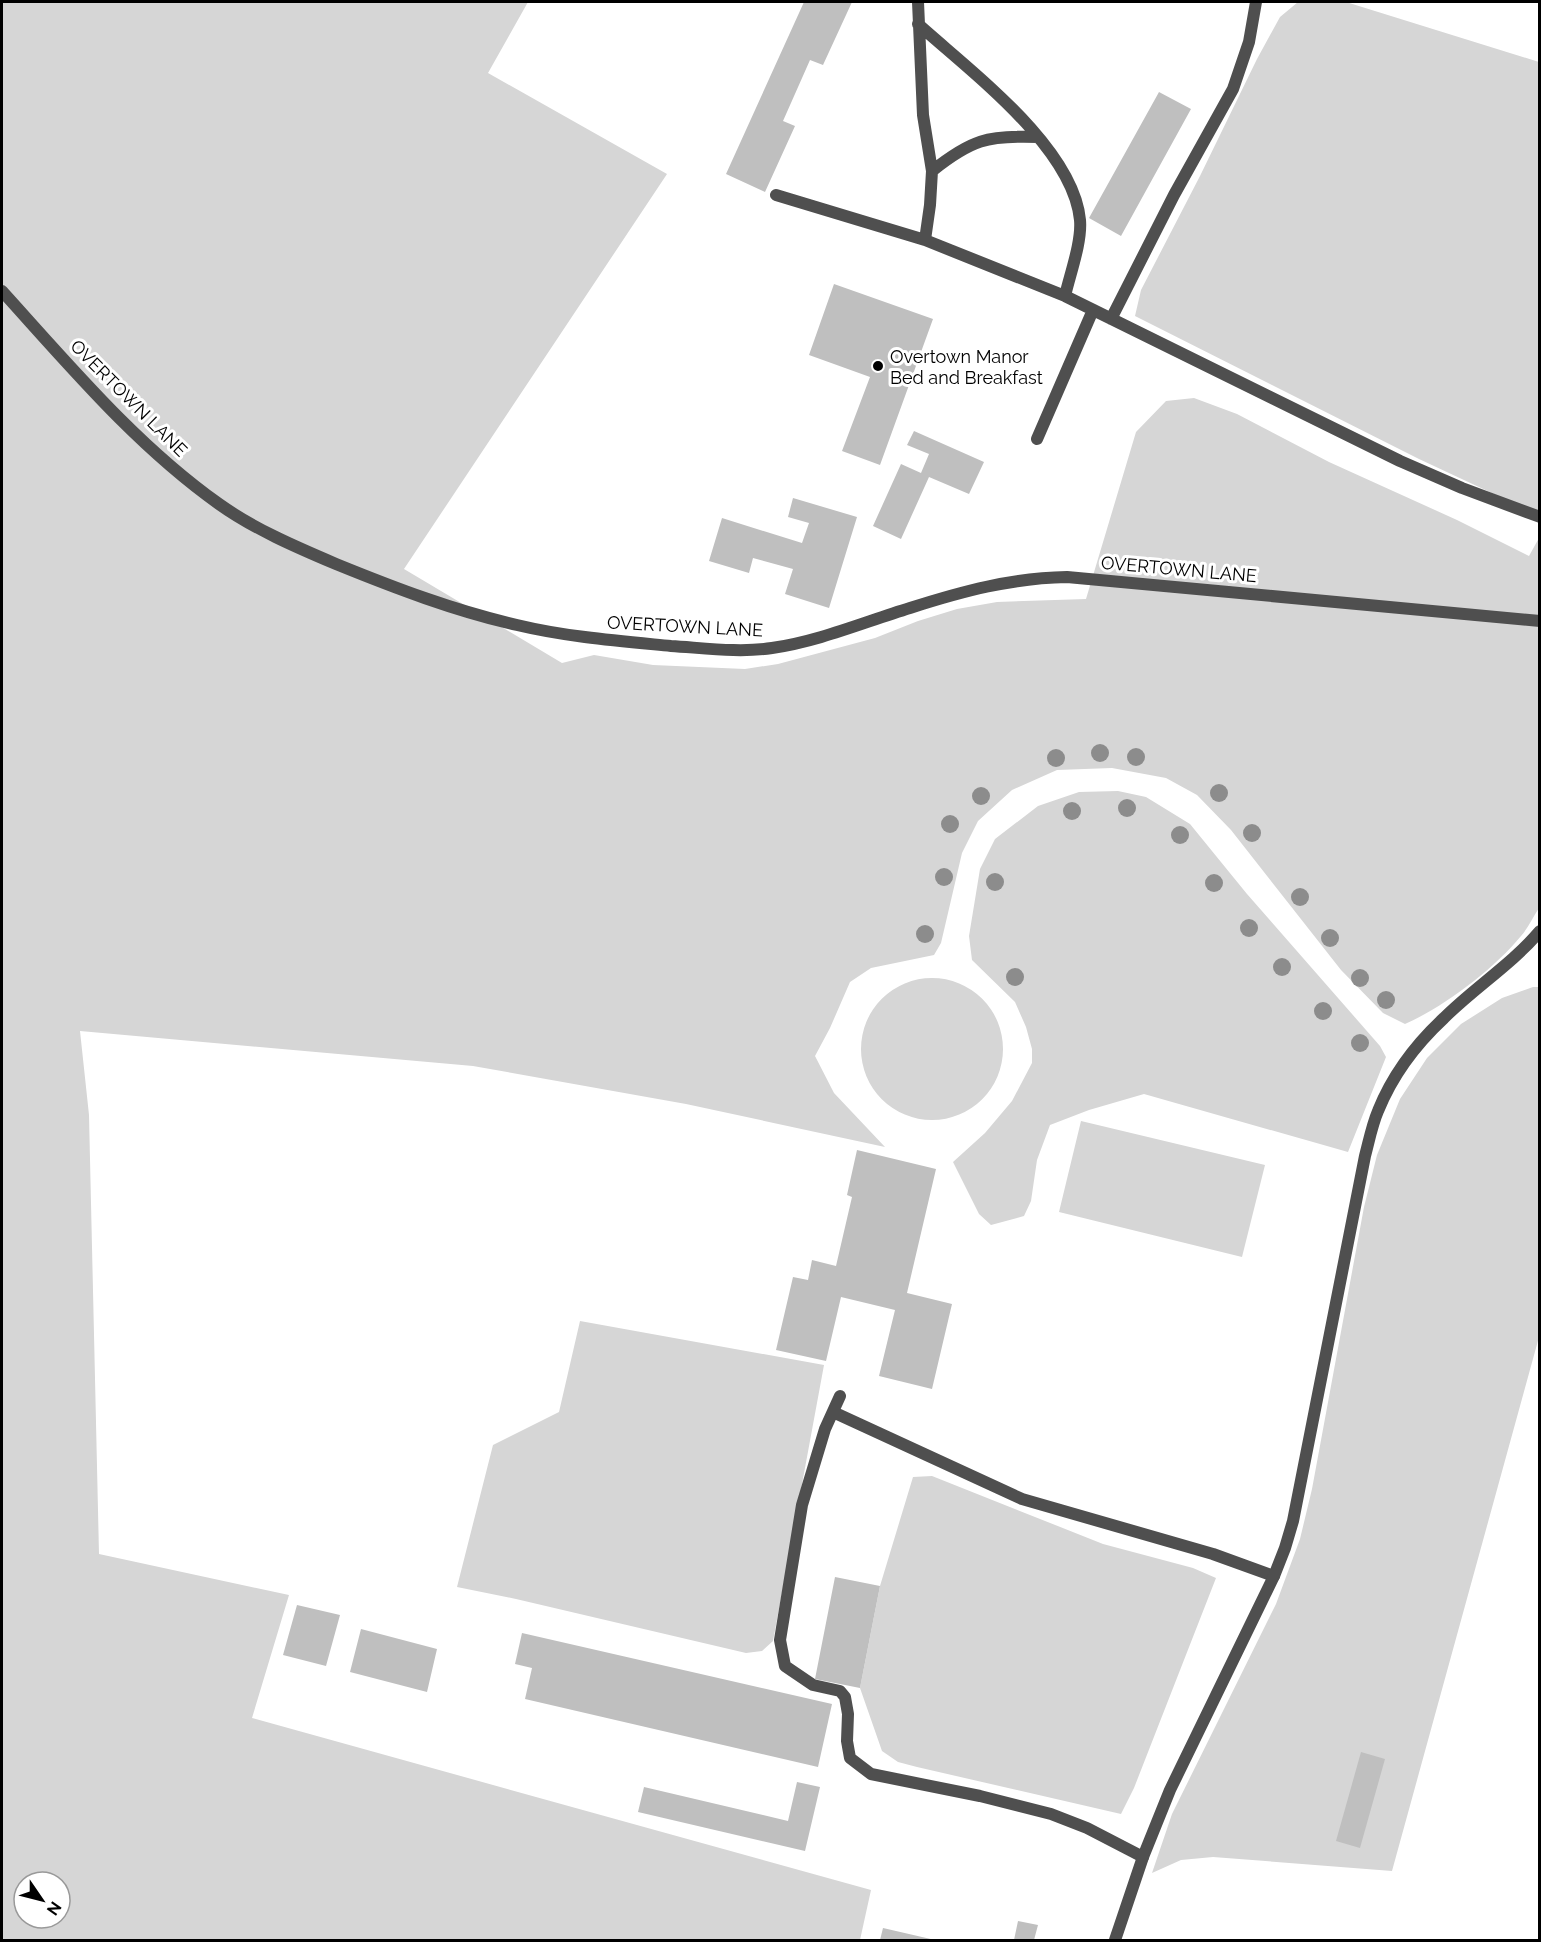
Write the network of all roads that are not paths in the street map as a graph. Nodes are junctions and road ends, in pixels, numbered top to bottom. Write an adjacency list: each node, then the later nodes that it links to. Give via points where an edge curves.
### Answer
1 (918, 2): 3 (street)
2 (1256, 2): 11 (street, via 1249,42 1233,89)
3 (918, 24): 4 (street, via 992,89); 5 (street, via 923,115)
4 (1038, 137): 5 (street, via 987,139 968,146); 9 (street, via 1064,170 1078,202 1081,223)
5 (932, 171): 7 (street)
6 (776, 195): 7 (street)
7 (925, 240): 9 (street)
8 (2, 291): 14 (street, OVERTOWN LANE, via 142,442 222,506 262,530 391,587 517,625 620,641 769,649 842,632 980,587 1032,578 1068,577)
9 (1065, 296): 10 (street)
10 (1093, 310): 11 (street); 12 (street)
11 (1110, 319): 13 (street, via 1400,461)
12 (1037, 439)
13 (1539, 516)
14 (1539, 621)
15 (1539, 931): 18 (street, via 1416,1047 1377,1112 1293,1521)
16 (840, 1396): 17 (street)
17 (833, 1412): 18 (street, via 1022,1499 1213,1554); 19 (street, via 811,1469 796,1532 780,1640 785,1666 813,1685 845,1697 850,1758 871,1774 1051,1814)
18 (1274, 1576): 19 (street, via 1170,1790)
19 (1143, 1857): 20 (street)
20 (1115, 1941)

